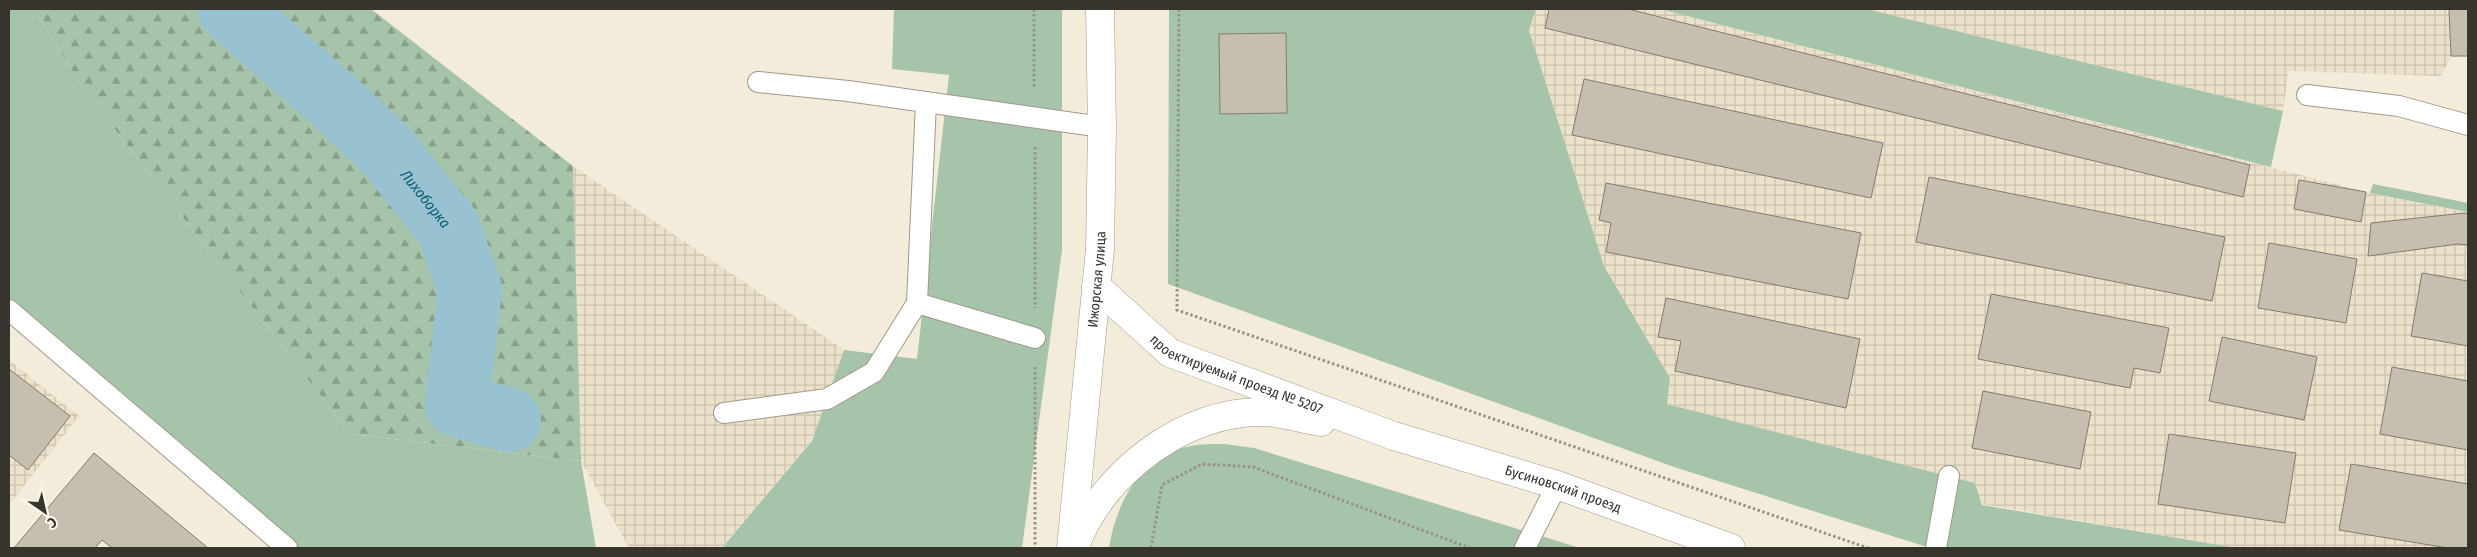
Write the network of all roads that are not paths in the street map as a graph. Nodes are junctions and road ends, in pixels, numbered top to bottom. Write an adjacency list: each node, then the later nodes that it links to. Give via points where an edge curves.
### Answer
1 (1100, 9): 6 (main road, Ижорская улица)
2 (758, 82): 4 (lane)
3 (2307, 95): 5 (lane, via 2399,106)
4 (926, 102): 6 (lane); 8 (lane)
5 (2468, 125)
6 (1102, 127): 7 (main road, Ижорская улица, via 1100,249)
7 (1096, 286): 12 (main road, проектируемый проезд № 5207, via 1170,353); 16 (main road, Ижорская улица)
8 (917, 303): 10 (lane); 11 (lane, via 874,372 827,399)
9 (9, 310): 15 (lane)
10 (1035, 338)
11 (724, 413)
12 (1394, 436): 14 (main road, Бусиновский проезд); 16 (main road, via 1265,412 1211,420 1165,440 1130,466 1095,508)
13 (1949, 476): 19 (lane)
14 (1557, 485): 17 (lane); 18 (main road, Бусиновский проезд)
15 (287, 548)
16 (1072, 548)
17 (1525, 548)
18 (1732, 548)
19 (1936, 548)

